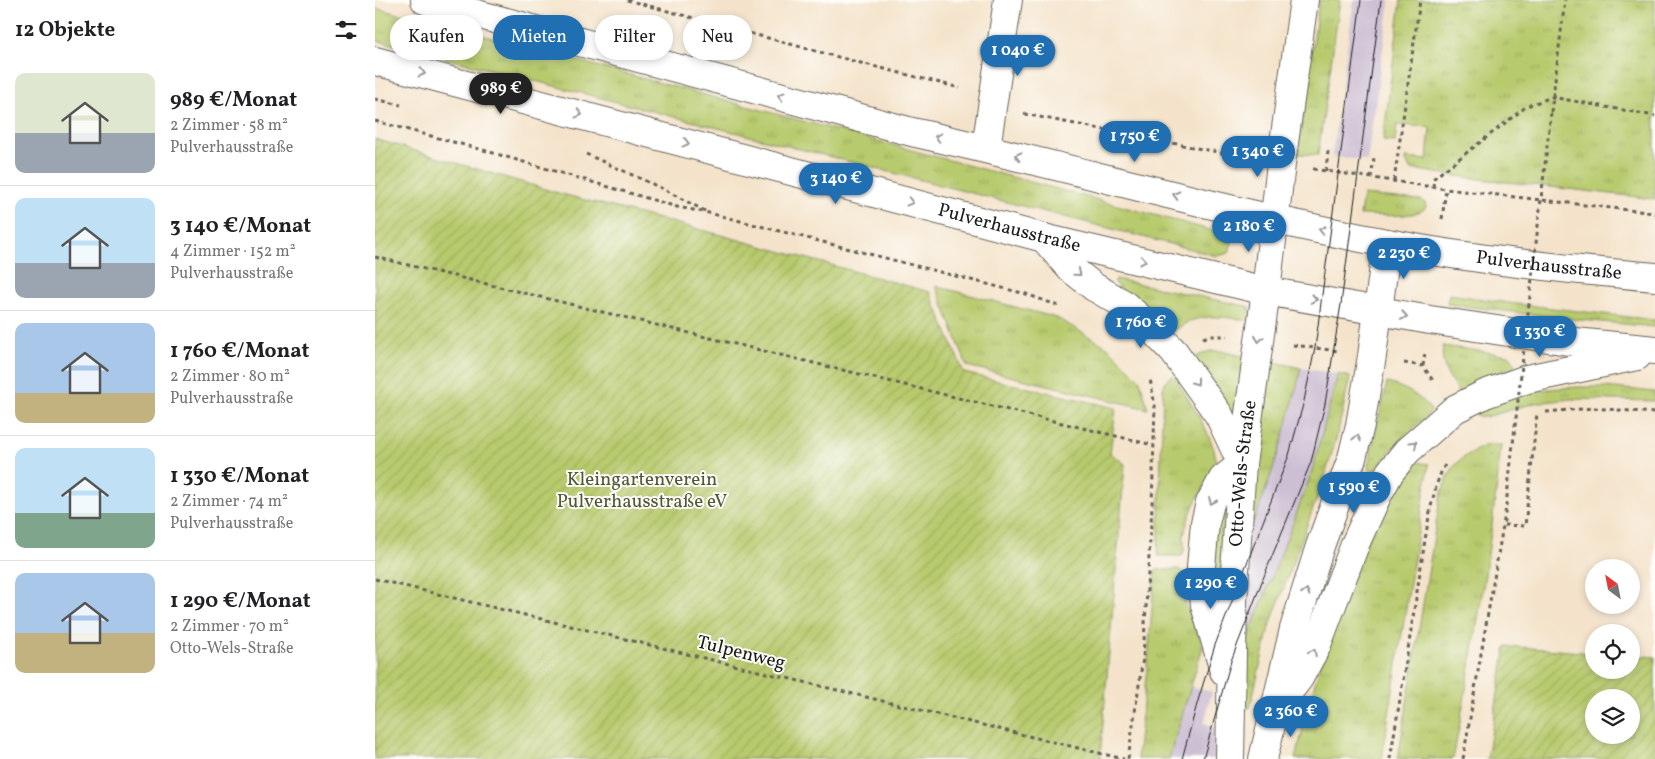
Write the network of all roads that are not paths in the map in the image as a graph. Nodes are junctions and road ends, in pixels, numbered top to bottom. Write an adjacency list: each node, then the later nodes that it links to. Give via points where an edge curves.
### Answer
1 (425, 0): 4 (main road, Pulverhausstraße)
2 (1008, 0): 6 (main road)
3 (1304, 0): 7 (main road, Otto-Wels-Straße)
4 (477, 6): 6 (main road, Pulverhausstraße, one-way to 4, via 903,129)
5 (375, 61): 8 (main road, Pulverhausstraße, one-way to 8)
6 (986, 148): 7 (main road, Pulverhausstraße, one-way to 6)
7 (1274, 220): 9 (main road, Pulverhausstraße, one-way to 7); 11 (main road, Otto-Wels-Straße)
8 (1044, 238): 11 (main road, Pulverhausstraße, one-way to 11); 14 (main road, one-way to 14, via 1069,267 1122,304 1174,352 1219,415)
9 (1387, 243): 10 (main road, Pulverhausstraße, via 1549,268); 12 (main road)
10 (1655, 278)
11 (1266, 290): 12 (main road, Pulverhausstraße, one-way to 12); 14 (main road, Otto-Wels-Straße, one-way to 14)
12 (1378, 311): 13 (main road, Pulverhausstraße, one-way to 13, via 1575,342); 15 (main road, one-way to 12, via 1297,620 1352,458)
13 (1655, 351): 15 (main road, one-way to 13, via 1299,678 1315,647 1377,496 1407,451 1455,409 1485,394 1527,379)
14 (1242, 464): 16 (main road, Otto-Wels-Straße, one-way to 16, via 1233,601)
15 (1277, 707): 17 (main road)
16 (1230, 759)
17 (1263, 759)

